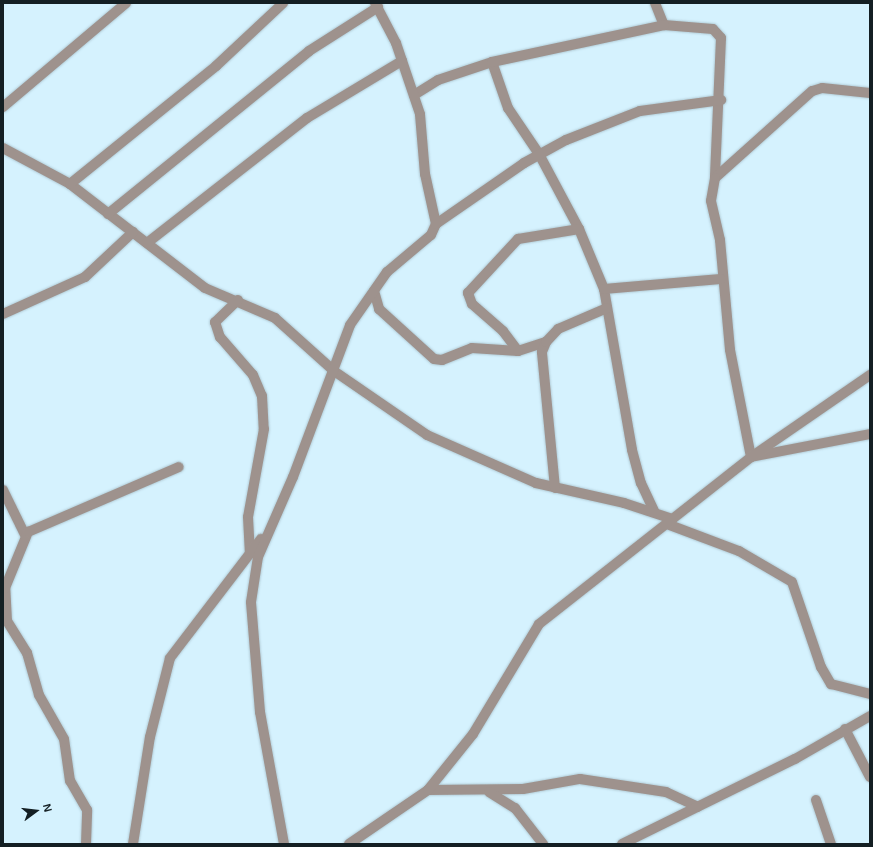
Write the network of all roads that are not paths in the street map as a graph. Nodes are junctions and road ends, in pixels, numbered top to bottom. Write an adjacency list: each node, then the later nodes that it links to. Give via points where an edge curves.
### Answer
1 (126, 3): 11 (street)
2 (283, 3): 15 (street, via 216,66)
3 (656, 3): 5 (street)
4 (376, 5): 6 (street); 16 (street, via 309,51)
5 (664, 25): 7 (street); 10 (street, via 718,33 723,60)
6 (402, 61): 9 (street); 20 (street, via 306,118)
7 (492, 62): 9 (street, via 438,80); 13 (street, via 508,108)
8 (870, 93): 14 (street, via 822,88 812,91)
9 (414, 94): 17 (street, via 424,130 425,174)
10 (721, 100): 13 (street, via 640,111); 14 (street)
11 (3, 107)
12 (3, 148): 15 (street)
13 (539, 154): 17 (street); 18 (street)
14 (715, 178): 21 (street, via 711,201 720,240)
15 (70, 184): 16 (street)
16 (108, 214): 19 (street)
17 (436, 224): 23 (street, via 431,235 387,272)
18 (579, 229): 22 (street); 28 (street, via 518,239 468,293 472,304 502,331)
19 (133, 232): 20 (street); 26 (street, via 85,277)
20 (148, 243): 24 (street, via 205,288)
21 (721, 278): 22 (street); 32 (street, via 738,403)
22 (604, 290): 25 (street)
23 (374, 291): 28 (street, via 379,310 434,359 442,360 472,348); 29 (street, via 350,325)
24 (238, 300): 29 (street, via 275,318); 40 (street, via 215,322 220,337 253,376 262,396 264,429 248,516)
25 (607, 308): 27 (street, via 558,329); 36 (street, via 632,450 641,483)
26 (3, 314)
27 (546, 342): 28 (street); 34 (street, via 542,378)
28 (518, 351)
29 (334, 371): 34 (street, via 427,435 496,467); 38 (street, via 293,477)
30 (870, 375): 32 (street)
31 (870, 434): 32 (street)
32 (751, 457): 37 (street)
33 (178, 467): 39 (street, via 48,521)
34 (555, 488): 36 (street)
35 (3, 490): 39 (street)
36 (655, 513): 37 (street)
37 (669, 522): 42 (street, via 739,551 792,582 815,653 831,684); 46 (street, via 539,624 473,734)
38 (267, 531): 40 (street); 52 (street, via 253,580 253,623 260,712)
39 (25, 536): 41 (street, via 5,588)
40 (250, 552): 51 (street, via 170,658 150,737)
41 (5, 619): 50 (street, via 27,653 39,695 64,739 70,781 86,810)
42 (870, 694)
43 (870, 716): 44 (street)
44 (845, 729): 45 (street); 49 (street, via 795,759)
45 (870, 777)
46 (428, 790): 47 (street); 53 (street)
47 (483, 790): 49 (street, via 594,780 666,792); 54 (street, via 516,808)
48 (816, 800): 56 (street)
49 (698, 807): 55 (street)
50 (86, 844)
51 (133, 844)
52 (284, 844)
53 (348, 844)
54 (543, 844)
55 (622, 844)
56 (830, 844)

